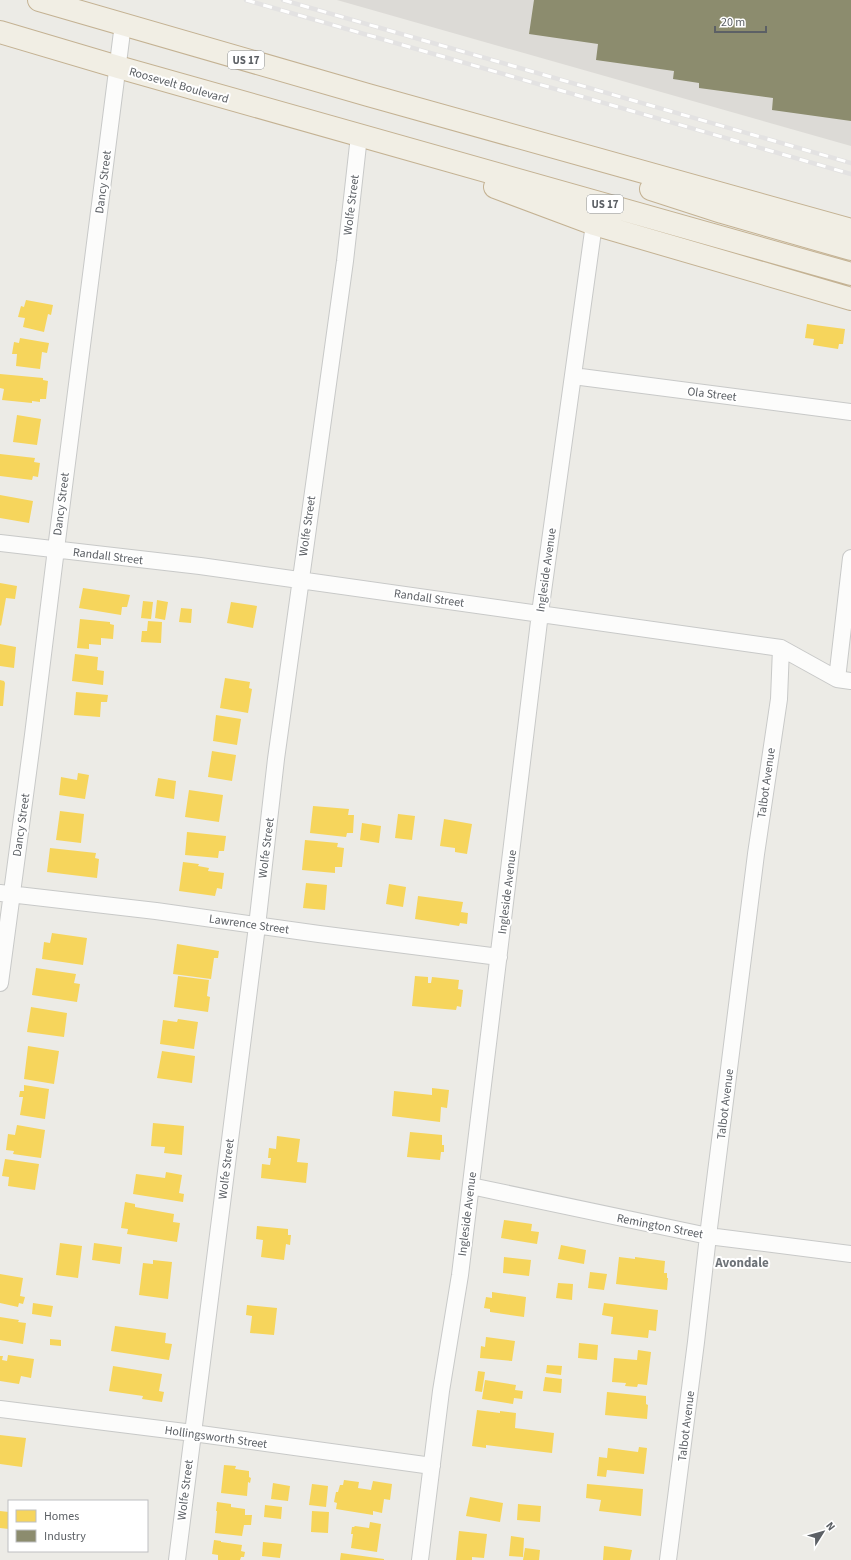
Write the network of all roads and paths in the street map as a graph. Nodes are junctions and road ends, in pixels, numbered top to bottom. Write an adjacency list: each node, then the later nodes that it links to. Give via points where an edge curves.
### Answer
1 (39, 0): 2 (highway, US 17)
2 (124, 24): 4 (street, Dancy Street); 5 (highway, US 17)
3 (0, 32): 4 (highway, Roosevelt Boulevard / US 17)
4 (118, 67): 6 (highway, Roosevelt Boulevard / US 17); 15 (street, Dancy Street)
5 (368, 95): 8 (highway); 9 (highway, US 17, via 722,212)
6 (359, 136): 7 (highway); 10 (highway, US 17); 17 (street, Wolfe Street, via 345,261)
7 (594, 224): 11 (highway); 12 (street, Ingleside Avenue)
8 (851, 230)
9 (851, 249)
10 (851, 274)
11 (851, 300)
12 (573, 376): 13 (street, Ola Street); 18 (street, Ingleside Avenue)
13 (851, 412)
14 (0, 543): 15 (street, Randall Street)
15 (56, 549): 17 (street, Randall Street); 21 (street, Dancy Street, via 34,728)
16 (851, 558): 20 (street)
17 (300, 580): 18 (street, Randall Street); 22 (street, Wolfe Street)
18 (540, 613): 19 (street, Randall Street); 23 (street, Ingleside Avenue)
19 (781, 648): 20 (street, Randall Street); 26 (street, Talbot Avenue, via 779,699 756,854)
20 (844, 680)
21 (6, 894): 22 (street, Lawrence Street, via 156,910); 24 (street, Dancy Street)
22 (257, 926): 23 (street, Lawrence Street); 29 (street, Wolfe Street)
23 (499, 958): 25 (street, Ingleside Avenue)
24 (0, 983)
25 (471, 1186): 26 (street, Remington Street); 30 (street, Ingleside Avenue)
26 (708, 1236): 27 (street, Remington Street); 33 (street, Talbot Avenue)
27 (851, 1254)
28 (0, 1409): 29 (street, Hollingsworth Street)
29 (193, 1433): 30 (street, Hollingsworth Street); 31 (street, Wolfe Street)
30 (432, 1466): 32 (street, Ingleside Avenue)
31 (176, 1560)
32 (420, 1560)
33 (668, 1560)

